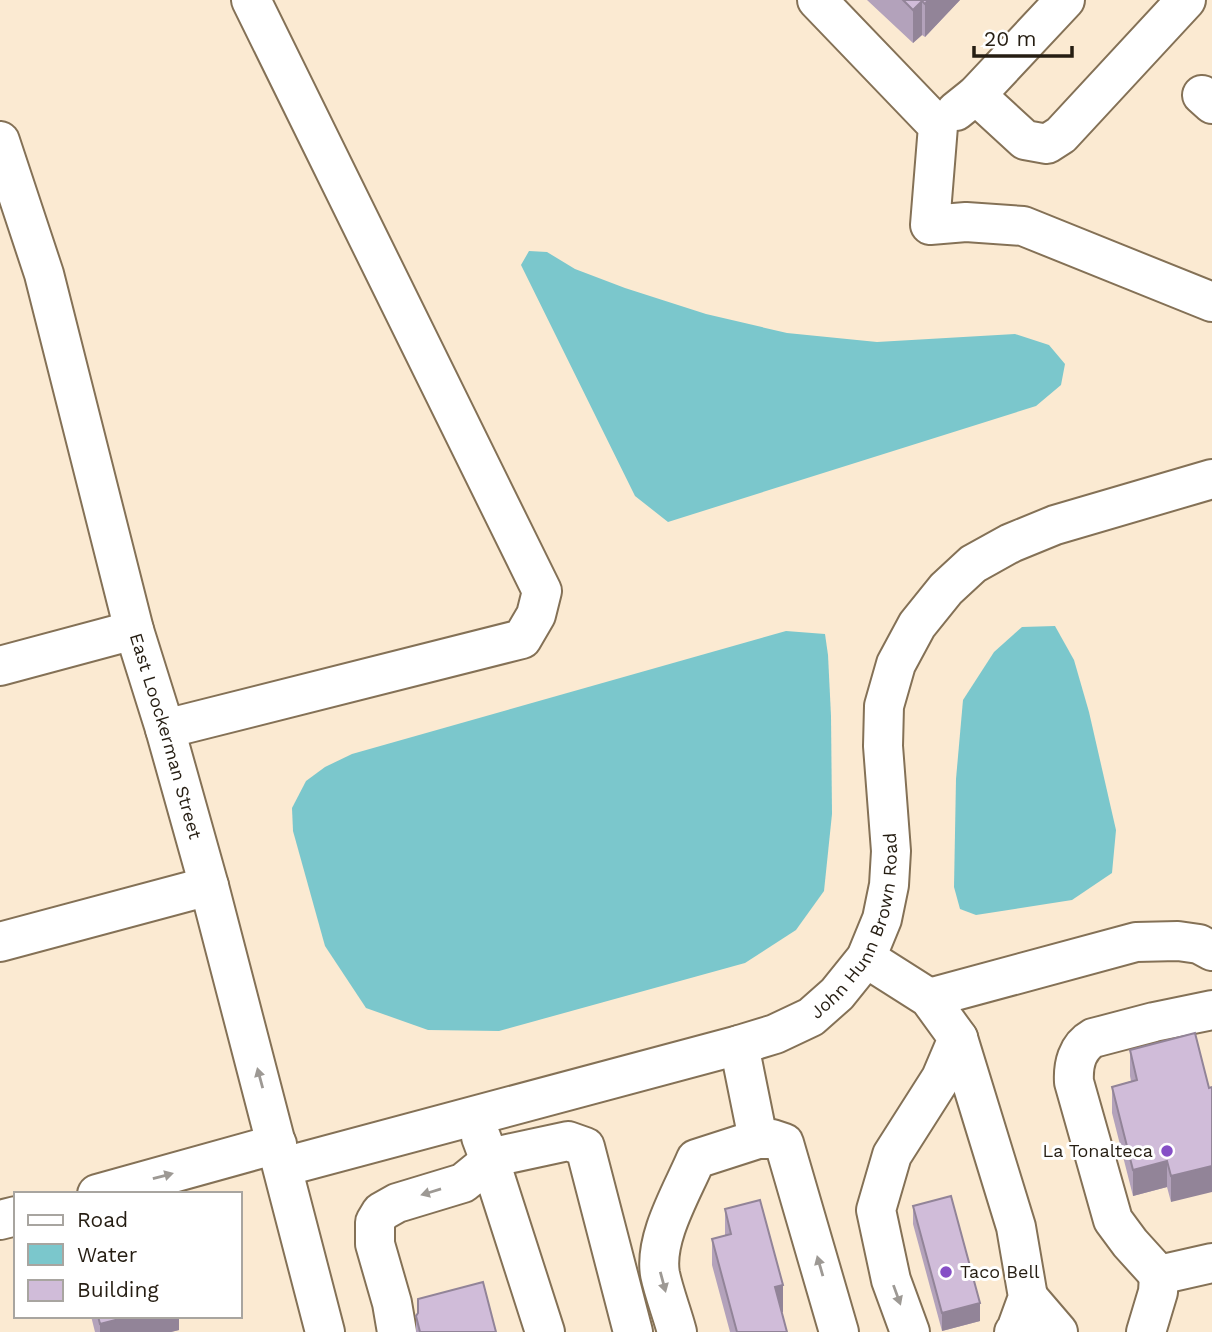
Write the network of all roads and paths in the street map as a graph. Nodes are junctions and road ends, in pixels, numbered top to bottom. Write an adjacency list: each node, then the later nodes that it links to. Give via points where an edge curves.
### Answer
1 (251, 0): 12 (street, via 542,592 522,639)
2 (817, 0): 6 (street)
3 (1065, 0): 5 (street)
4 (1186, 0): 5 (street, via 1061,135 1047,144 1025,140)
5 (976, 95): 6 (street)
6 (938, 126): 8 (street, via 930,225 1023,226)
7 (0, 141): 10 (street, East Loockerman Street, via 44,274)
8 (1212, 302)
9 (1212, 479): 16 (street, John Hunn Brown Road, via 1055,524 1011,543 973,564 917,625 896,664 884,706 889,885 882,919)
10 (134, 630): 11 (street); 12 (street, East Loockerman Street)
11 (0, 666)
12 (165, 729): 13 (street, East Loockerman Street)
13 (209, 887): 14 (street); 23 (street, East Loockerman Street, one-way to 13)
14 (0, 942)
15 (1212, 951): 17 (street, via 1178,941 1136,942)
16 (866, 958): 17 (street); 20 (street, John Hunn Brown Road, via 811,1017)
17 (929, 998): 19 (street)
18 (1212, 1010): 27 (street, via 1093,1038 1081,1048 1073,1070 1113,1220)
19 (958, 1038): 28 (street, via 1016,1227); 35 (street, one-way to 35, via 941,1078 892,1155 876,1210 891,1280)
20 (739, 1045): 21 (street, John Hunn Brown Road); 22 (street)
21 (472, 1116): 23 (street, John Hunn Brown Road); 24 (street)
22 (771, 1141): 33 (street, one-way to 33, via 696,1159 659,1254); 34 (street, one-way to 22)
23 (280, 1156): 25 (street, John Hunn Brown Road, one-way to 23); 29 (street, East Loockerman Street)
24 (491, 1161): 30 (street, one-way to 30, via 463,1183 397,1203 381,1212 375,1222 375,1244); 31 (street); 32 (street, via 568,1141 585,1147)
25 (107, 1192)
26 (1212, 1263): 27 (street)
27 (1159, 1275): 38 (street)
28 (1028, 1297): 36 (street); 37 (street)
29 (325, 1332)
30 (397, 1332)
31 (545, 1332)
32 (633, 1332)
33 (677, 1332)
34 (839, 1332)
35 (910, 1332)
36 (1014, 1332)
37 (1058, 1332)
38 (1146, 1332)

